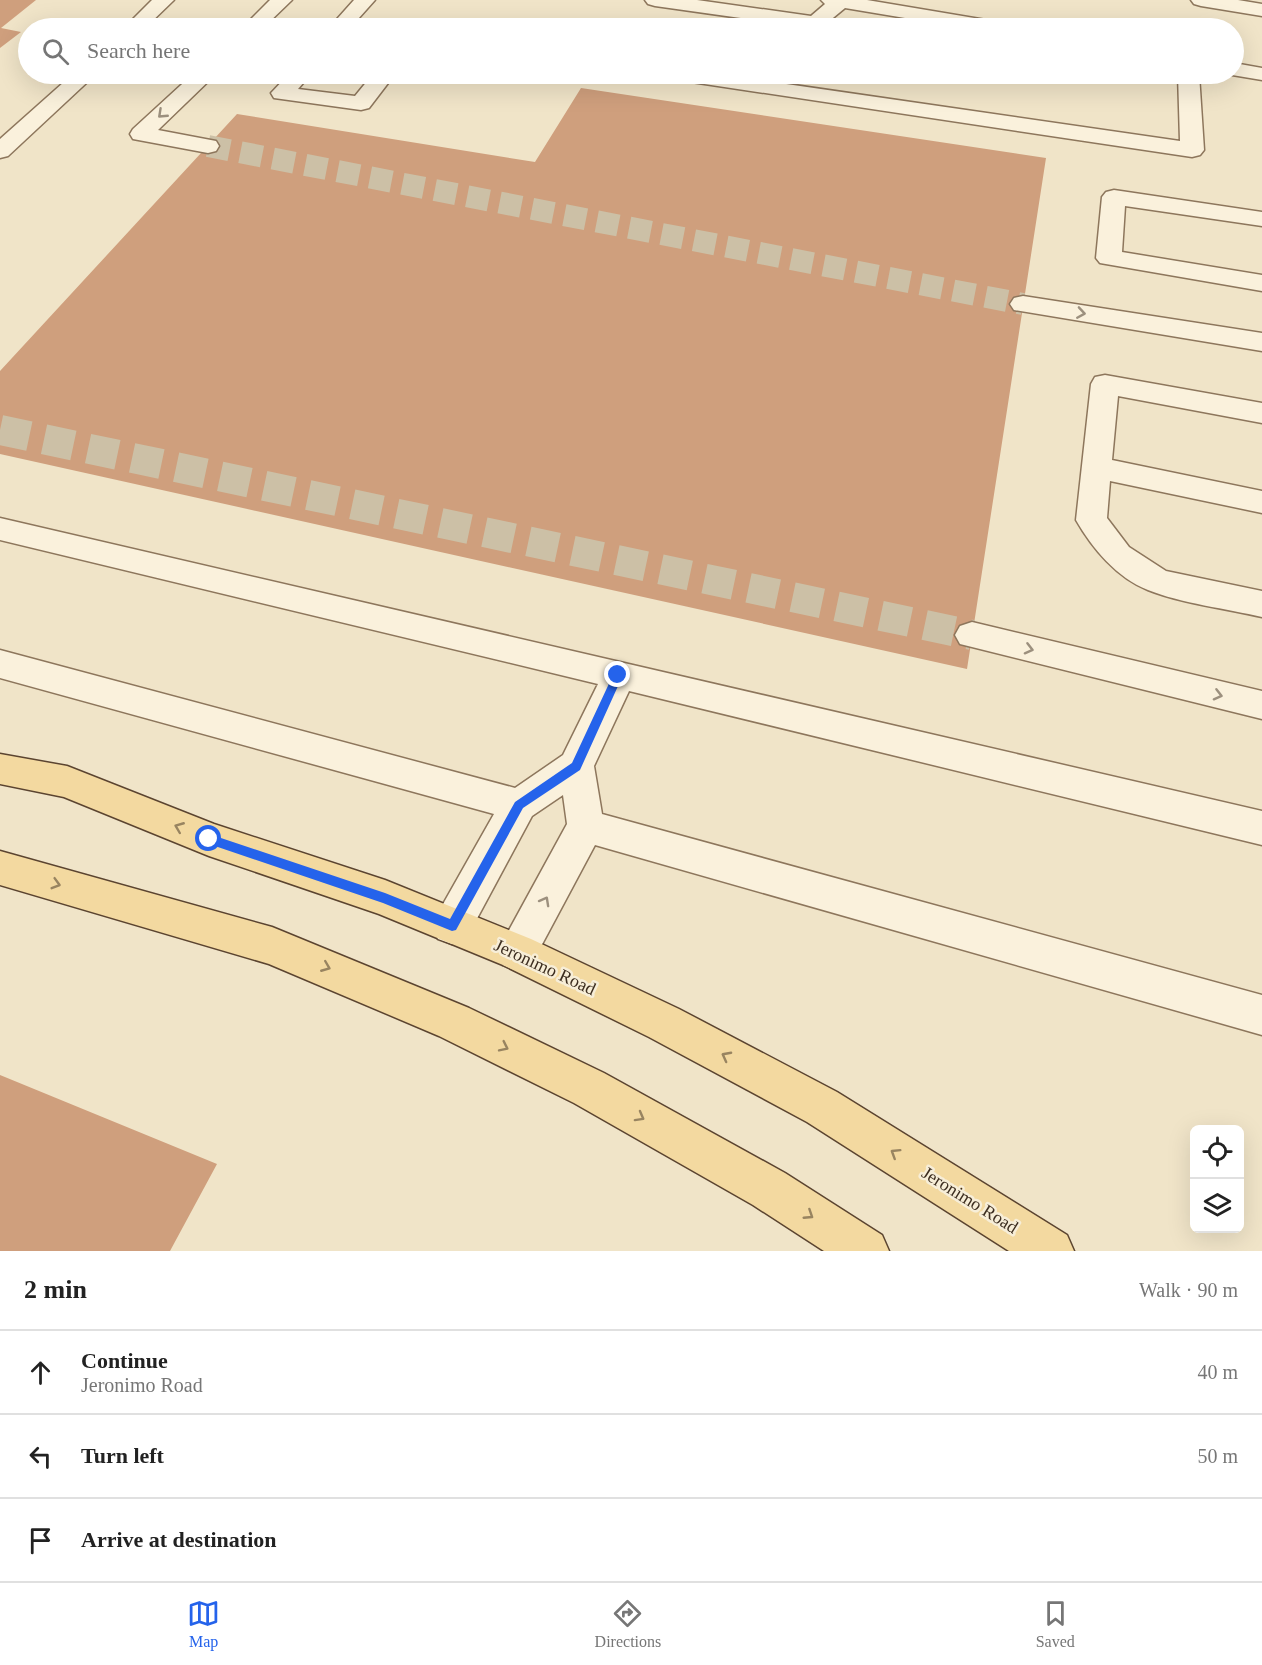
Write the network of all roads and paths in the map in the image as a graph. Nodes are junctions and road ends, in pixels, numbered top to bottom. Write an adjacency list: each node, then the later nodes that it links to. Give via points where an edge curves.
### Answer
1 (164, 0): 8 (lane)
2 (282, 0): 9 (lane)
3 (365, 0): 10 (lane)
4 (655, 0): 11 (lane)
5 (1201, 0): 7 (lane)
6 (835, 1): 12 (lane); 13 (lane)
7 (1262, 10)
8 (145, 18)
9 (263, 18)
10 (349, 18)
11 (766, 18)
12 (821, 18)
13 (938, 18)
14 (1244, 71): 15 (lane)
15 (1262, 74)
16 (74, 84): 23 (lane)
17 (194, 84): 22 (lane, one-way to 22, via 141,134)
18 (291, 84): 19 (lane, via 282,93 361,103)
19 (376, 84)
20 (746, 84): 21 (lane, via 1192,150)
21 (1189, 84)
22 (208, 146)
23 (0, 151)
24 (1262, 219): 25 (lane, via 1114,197 1109,258)
25 (1262, 283)
26 (1023, 304): 27 (lane, one-way to 27)
27 (1262, 342)
28 (1262, 413): 29 (lane, via 1105,384)
29 (1097, 468): 30 (lane); 32 (lane, via 1091,520 1118,555 1156,581)
30 (1262, 502)
31 (0, 529): 35 (lane)
32 (1262, 604)
33 (972, 635): 36 (lane, one-way to 36)
34 (0, 664): 39 (lane)
35 (618, 675): 37 (lane); 41 (lane)
36 (1262, 705)
37 (576, 766): 39 (lane); 40 (lane)
38 (0, 769): 43 (main road, Jeronimo Road, one-way to 38, via 385,898 209,839 67,782)
39 (519, 805): 43 (lane)
40 (586, 826): 44 (lane, one-way to 40); 45 (lane)
41 (1262, 828)
42 (0, 868): 46 (main road, one-way to 46, via 272,946 443,1018 599,1094 769,1189)
43 (452, 926): 44 (main road, Jeronimo Road)
44 (517, 952): 47 (main road, Jeronimo Road, one-way to 44, via 822,1107 664,1023)
45 (1262, 1015)
46 (866, 1251)
47 (1051, 1251)

